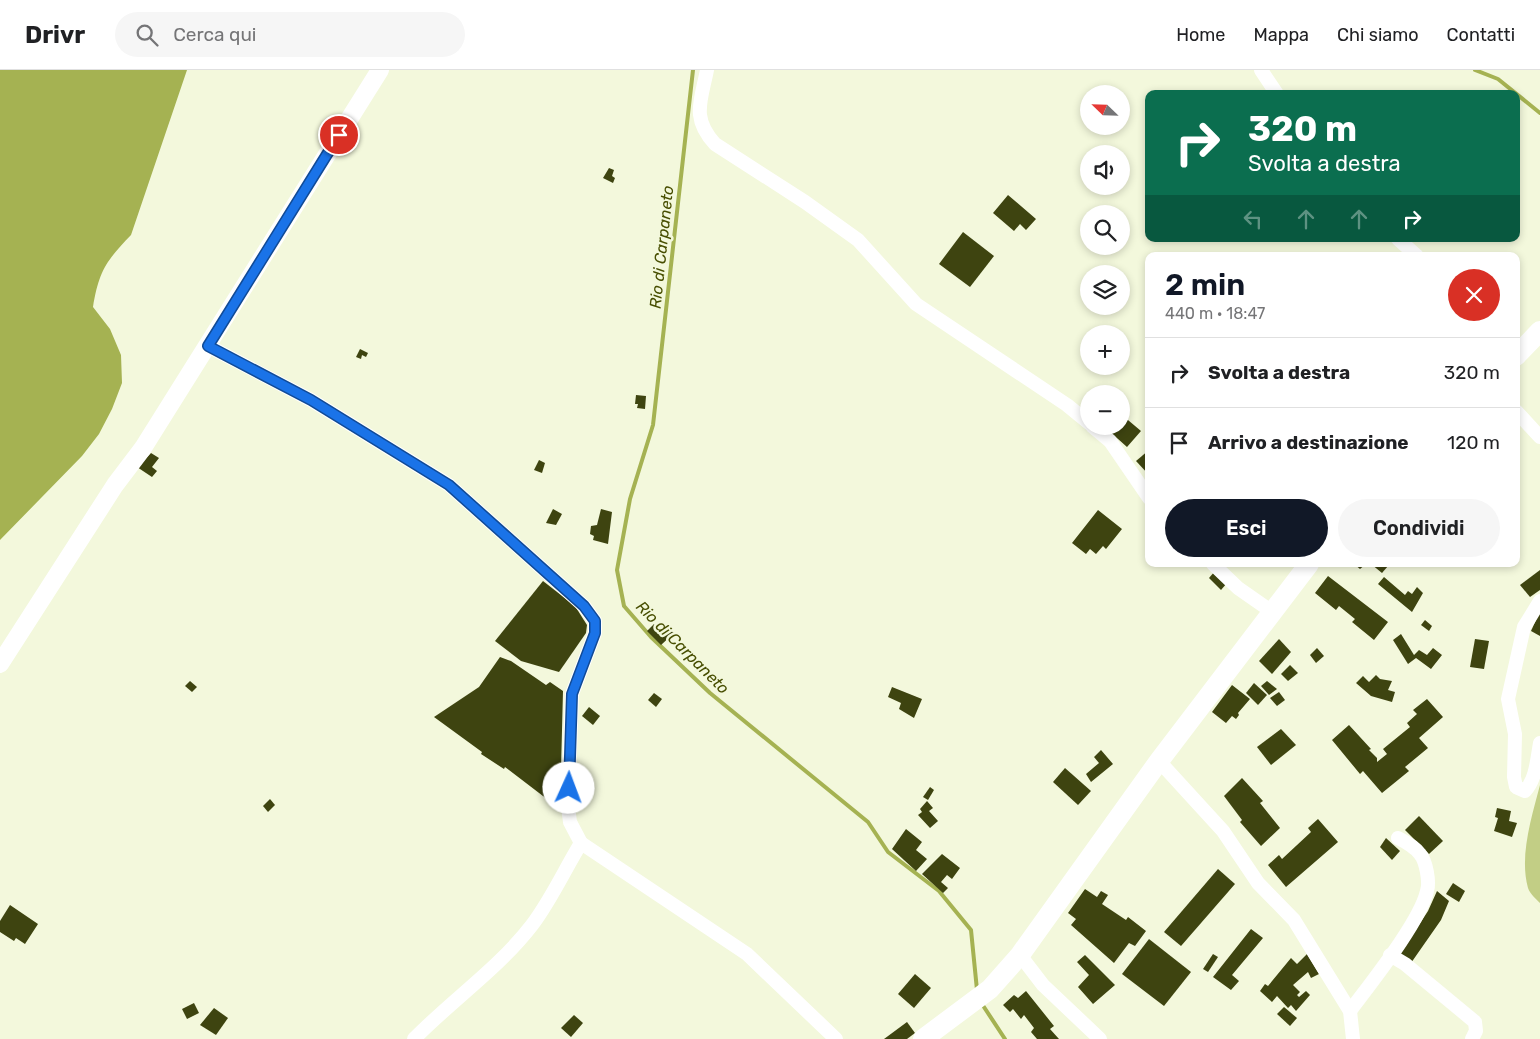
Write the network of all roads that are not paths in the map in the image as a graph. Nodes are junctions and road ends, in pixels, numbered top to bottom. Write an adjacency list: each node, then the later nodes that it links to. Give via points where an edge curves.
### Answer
1 (380, 70): 8 (street)
2 (707, 70): 11 (street, via 699,114 704,132 715,144 858,240 916,304)
3 (1261, 70): 4 (street)
4 (1274, 90)
5 (1401, 242): 6 (street)
6 (1413, 252)
7 (1540, 331): 9 (main road)
8 (208, 346): 19 (street); 23 (street, via 311,400 449,485 584,606 595,621 595,633 572,694 568,807 570,822)
9 (1520, 350)
10 (1520, 415): 13 (street)
11 (1080, 416)
12 (1103, 435): 14 (street)
13 (1540, 437)
14 (1145, 492)
15 (1216, 567): 18 (street, via 1238,588)
16 (1307, 567): 18 (main road)
17 (1540, 601): 20 (street, via 1524,627 1508,699 1515,734 1516,788 1525,792 1535,771)
18 (1271, 611): 21 (main road)
19 (0, 664)
20 (1540, 743)
21 (1159, 761): 25 (main road); 26 (street, via 1223,831 1258,883 1294,920)
22 (1398, 838): 24 (street, via 1421,855 1428,890 1421,907)
23 (581, 843): 27 (street, via 533,924 512,948); 28 (street, via 747,954)
24 (1390, 954): 26 (street); 32 (street, via 1474,1022 1476,1031)
25 (1020, 955): 29 (main road, via 990,988); 30 (street, via 1043,985)
26 (1350, 1011): 31 (street)
27 (414, 1039)
28 (836, 1039)
29 (923, 1039)
30 (1100, 1039)
31 (1352, 1039)
32 (1472, 1039)

